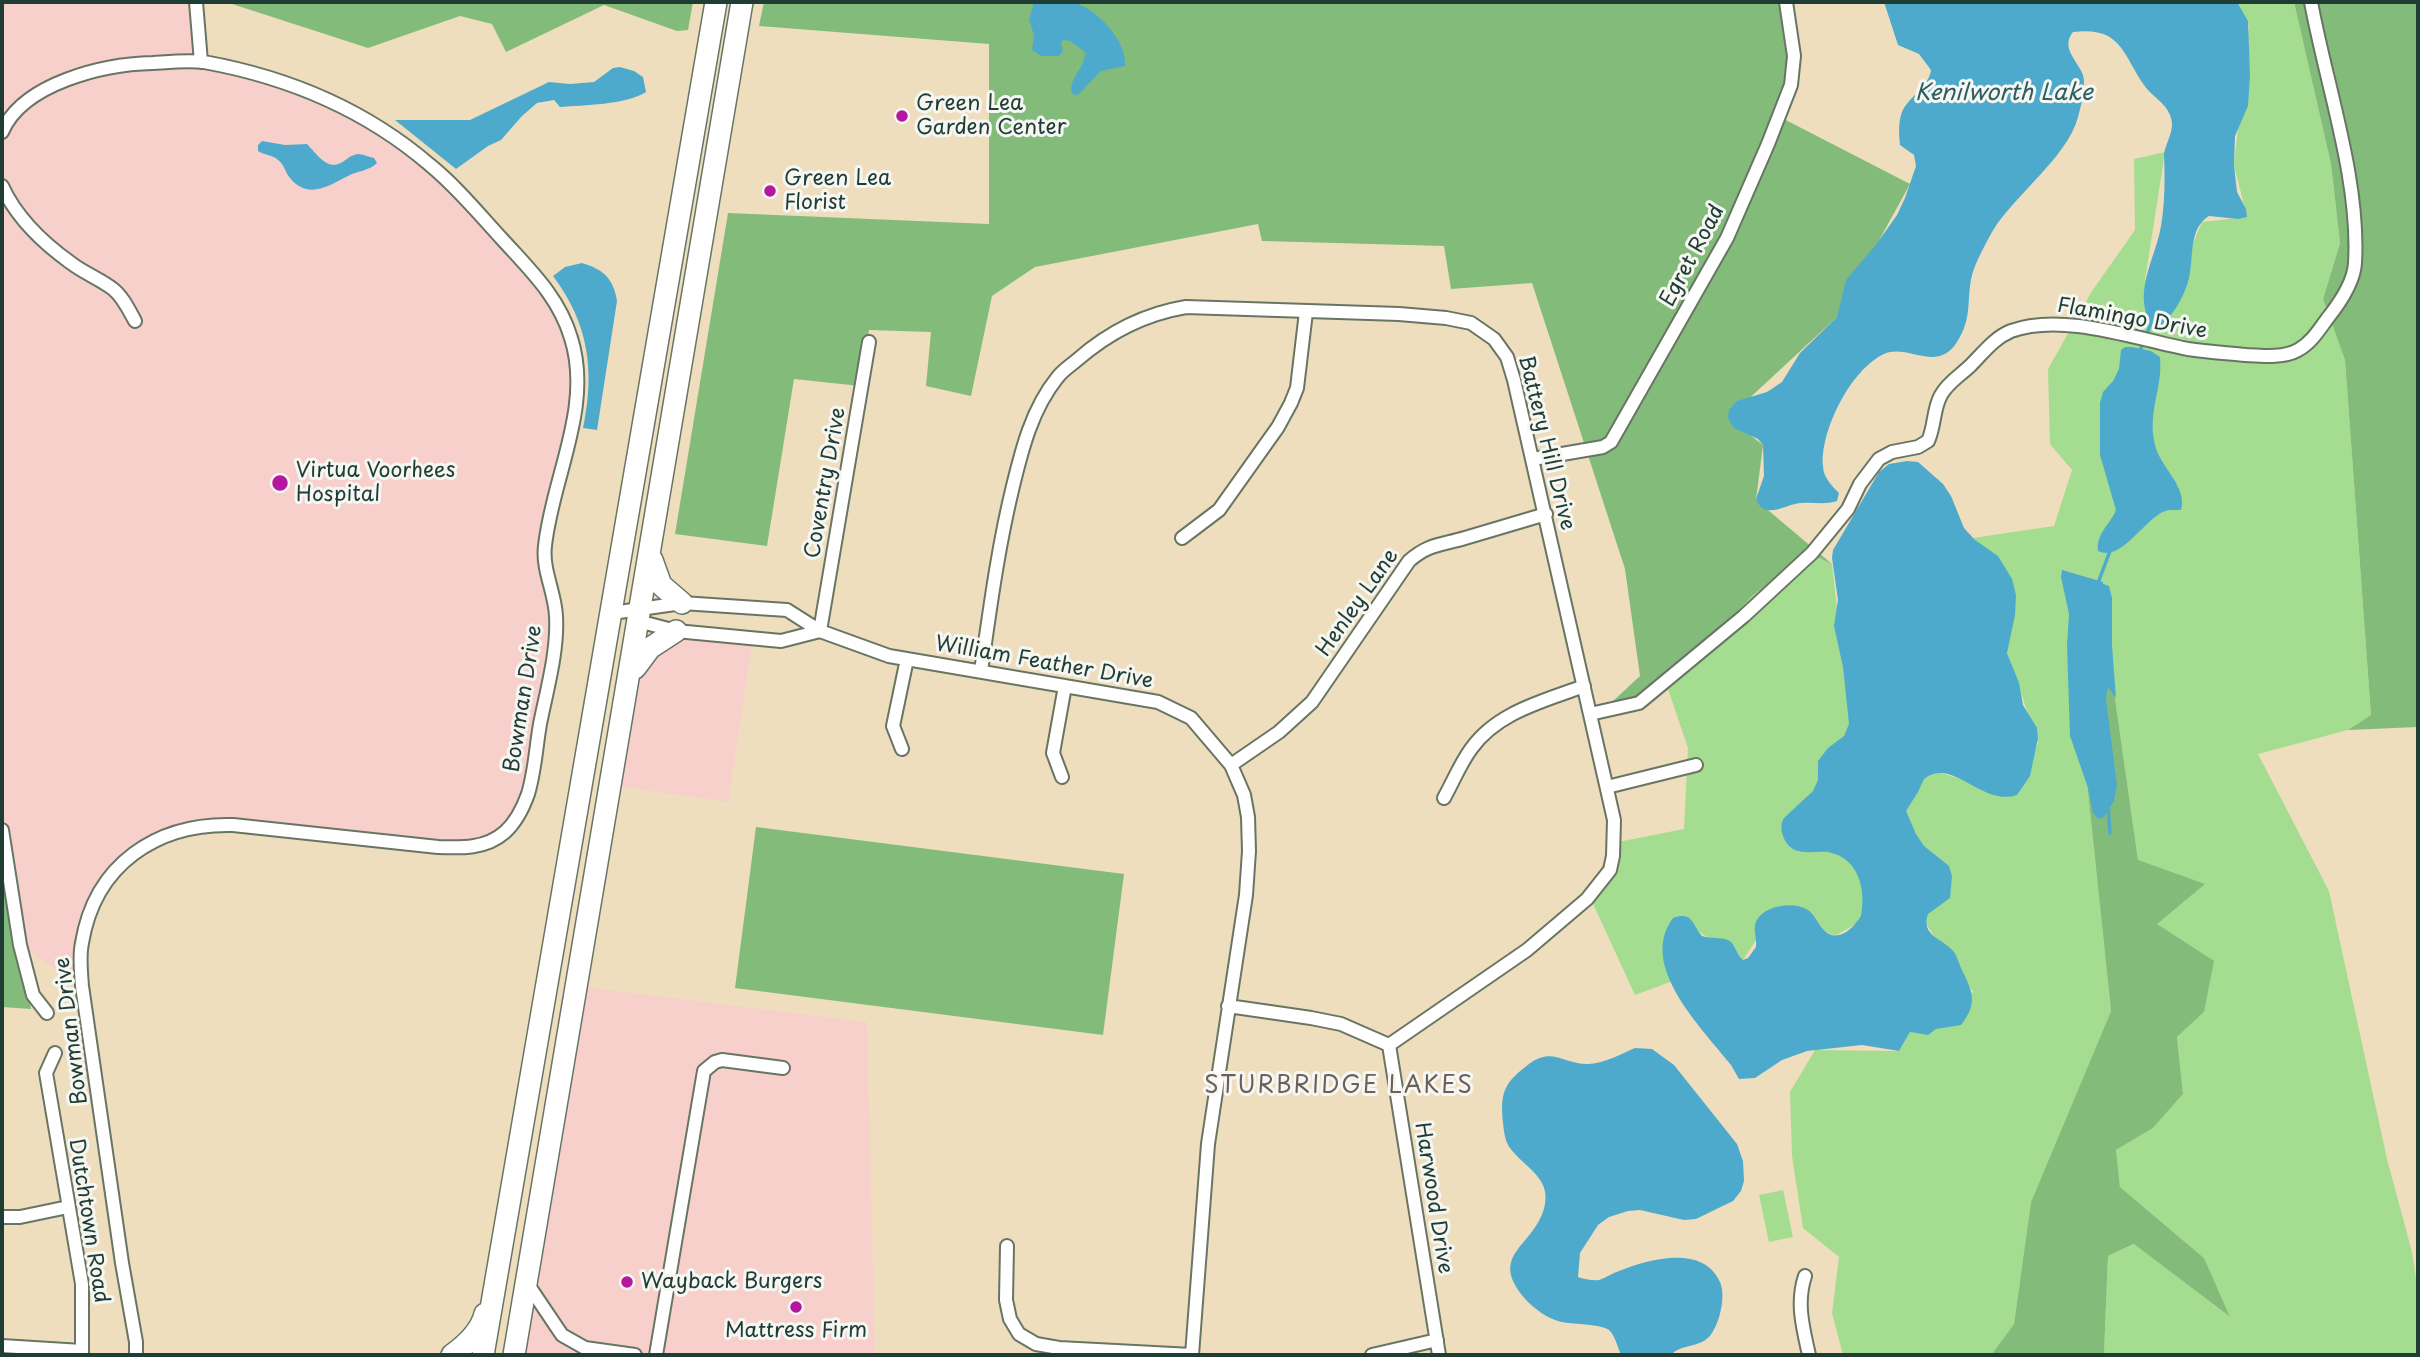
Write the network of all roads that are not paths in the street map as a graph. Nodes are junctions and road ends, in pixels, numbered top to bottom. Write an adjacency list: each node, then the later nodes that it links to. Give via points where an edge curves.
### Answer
1 (195, 2): 6 (street)
2 (716, 2): 7 (highway)
3 (742, 2): 8 (highway)
4 (1787, 2): 14 (street, Egret Road, via 1794,56 1791,85 1727,238 1611,442)
5 (2311, 2): 28 (street, Flamingo Drive, via 2346,164 2355,240 2351,281 2312,338 2298,350 2255,355 2048,323 2010,332 1946,387 1928,441 1879,459 1848,509 1806,559 1744,616 1639,703)
6 (201, 62): 9 (street, Bowman Drive, via 109,67 73,78 32,96); 48 (street, Bowman Drive, via 274,79 333,102 431,165 548,288 572,339 576,393 545,545 556,632 534,773 517,818 503,833 467,848 208,824 152,841 127,858 97,897 81,943 82,986)
7 (697, 114): 8 (street); 19 (highway)
8 (723, 118): 17 (highway)
9 (2, 132)
10 (2, 186): 12 (street, via 34,232 71,264 114,289)
11 (1306, 312): 14 (street, Battery Hill Drive, via 1399,314 1471,323 1494,339 1507,357); 16 (street, via 1291,403 1219,510); 24 (street, Battery Hill Drive, via 1186,307 1160,312 1122,327 1058,377 1023,443 1000,538)
12 (135, 321)
13 (869, 342): 22 (street, Coventry Drive)
14 (1533, 459): 15 (street, Battery Hill Drive)
15 (1546, 514): 27 (street, Battery Hill Drive); 30 (street, Henley Lane, via 1421,550 1312,702)
16 (1182, 538)
17 (652, 559): 18 (highway, via 661,585); 20 (highway)
18 (682, 603): 20 (street, William Feather Drive); 22 (street, William Feather Drive, via 787,610)
19 (612, 613): 20 (street, William Feather Drive); 46 (highway)
20 (642, 615): 21 (street, William Feather Drive); 25 (highway)
21 (676, 631): 22 (street, William Feather Drive, via 781,641); 25 (highway, via 650,648)
22 (820, 631): 23 (street, William Feather Drive)
23 (907, 659): 24 (street, William Feather Drive); 29 (street, via 893,726)
24 (982, 671): 26 (street, William Feather Drive)
25 (633, 673): 45 (highway)
26 (1065, 686): 30 (street, William Feather Drive, via 1158,702 1191,718); 32 (street, via 1053,753)
27 (1584, 686): 28 (street, Battery Hill Drive); 34 (street, via 1494,725 1469,751)
28 (1590, 713): 33 (street, Battery Hill Drive)
29 (902, 749)
30 (1231, 765): 36 (street, William Feather Drive, via 1244,795 1249,851)
31 (1696, 765): 33 (street)
32 (1062, 777)
33 (1607, 787): 38 (street, Battery Hill Drive, via 1614,820 1613,856 1610,870 1587,899 1527,950)
34 (1444, 798)
35 (2, 830): 37 (street, via 20,945 33,995)
36 (1228, 1006): 38 (street, via 1341,1024); 58 (street, William Feather Drive, via 1208,1144)
37 (47, 1013)
38 (1389, 1045): 47 (street, Harwood Drive)
39 (55, 1053): 41 (street, Dutchtown Road, via 46,1073)
40 (783, 1069): 57 (street, via 722,1060 704,1071)
41 (68, 1207): 42 (street); 50 (street, Dutchtown Road, via 82,1284)
42 (2, 1217)
43 (1007, 1246): 58 (street, via 1006,1300 1019,1334 1036,1344 1059,1348)
44 (1805, 1276): 61 (street, via 1800,1304)
45 (527, 1283): 55 (highway); 56 (street, via 562,1335 585,1348)
46 (494, 1286): 53 (highway, via 482,1325); 54 (highway)
47 (1437, 1340): 59 (street); 60 (street, Harwood Drive)
48 (136, 1342): 51 (street, Bowman Drive); 52 (street)
49 (2, 1346): 50 (street)
50 (82, 1353)
51 (136, 1355)
52 (147, 1355)
53 (452, 1355)
54 (483, 1355)
55 (514, 1355)
56 (635, 1355)
57 (656, 1355)
58 (1192, 1355)
59 (1372, 1355)
60 (1439, 1355)
61 (1809, 1355)

